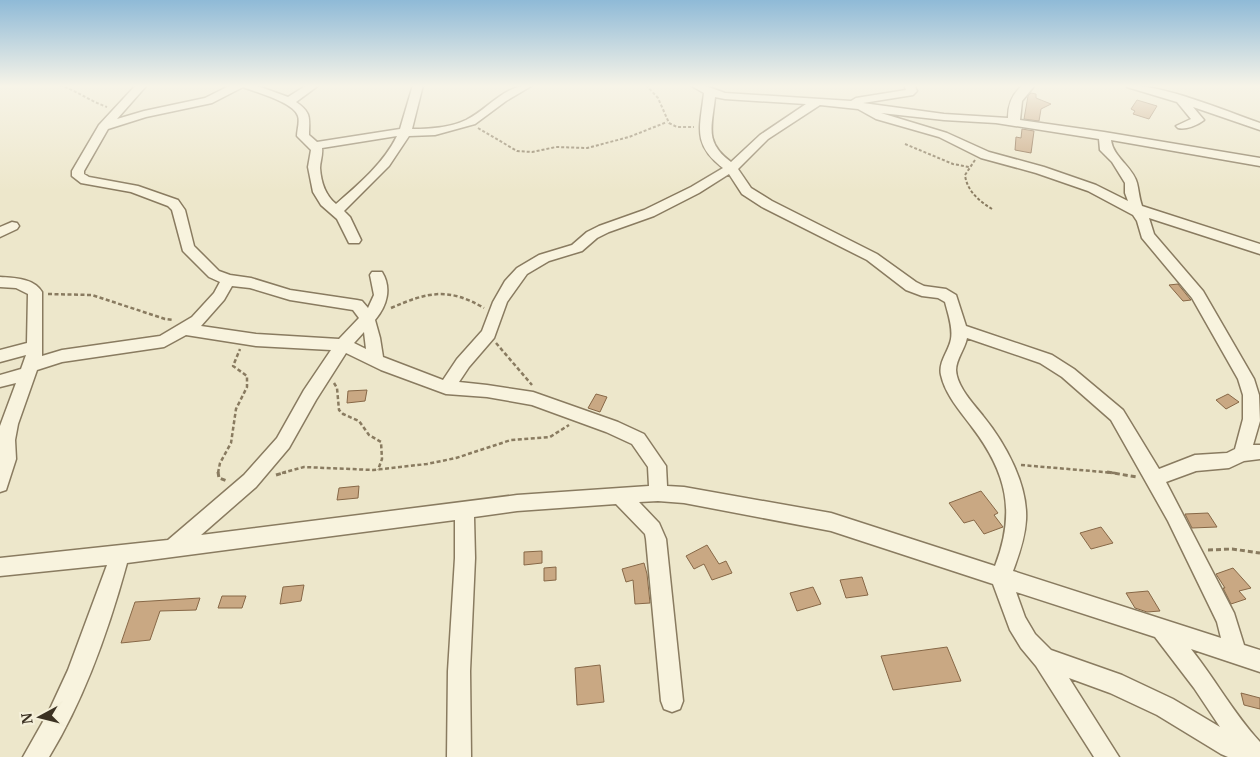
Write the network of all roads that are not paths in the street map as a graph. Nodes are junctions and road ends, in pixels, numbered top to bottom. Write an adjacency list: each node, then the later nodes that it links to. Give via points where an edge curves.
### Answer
1 (108, 120): 14 (street)
2 (124, 120): 14 (street)
3 (303, 120): 18 (street, via 303,136)
4 (408, 120): 16 (street)
5 (472, 120): 16 (street, via 435,132)
6 (707, 120): 20 (street, via 706,140 710,150)
7 (789, 120): 20 (street, via 764,137)
8 (892, 120): 21 (street, via 943,135 981,154 1092,188)
9 (983, 120): 12 (street)
10 (1197, 120): 13 (street)
11 (1240, 120): 15 (street)
12 (1014, 123): 17 (street)
13 (1182, 126)
14 (103, 127): 26 (street, via 78,176 94,183 134,189 172,204 178,210 184,240 191,254 214,274)
15 (1260, 127)
16 (405, 132): 18 (street); 22 (street, via 370,180)
17 (1104, 135): 19 (street); 21 (street, via 1106,150 1117,160 1131,183)
18 (315, 146): 22 (street, via 315,179 326,202)
19 (1260, 162)
20 (731, 168): 30 (street, via 742,187 757,199 872,257 911,286 949,297); 37 (street, via 670,204 604,229 570,251 532,264 522,271 500,302 492,328)
21 (1134, 209): 24 (street); 39 (street, via 1144,221 1147,235 1198,294 1246,379 1251,395 1252,419)
22 (337, 210): 23 (street)
23 (354, 240)
24 (1260, 249)
25 (377, 275): 28 (street, via 381,295)
26 (228, 280): 28 (street, via 290,295 354,304); 29 (street, via 196,321)
27 (0, 282): 32 (street, via 19,283 35,292)
28 (368, 319): 31 (street); 34 (street)
29 (181, 324): 31 (street, via 246,338); 35 (street, via 158,343 62,356)
30 (958, 329): 40 (street, via 1046,359 1068,373 1117,415); 48 (street, via 949,376 1003,462 1017,510 1010,556)
31 (343, 345): 34 (street); 45 (street, via 283,443 248,483)
32 (35, 347): 33 (street); 35 (street)
33 (0, 356)
34 (375, 360): 37 (street)
35 (30, 369): 36 (street); 41 (street, via 9,424 7,459)
36 (0, 381)
37 (446, 388): 42 (street, via 487,391 545,404 620,430 638,439 656,466)
38 (1260, 452): 39 (street)
39 (1242, 454): 40 (street, via 1230,460 1195,464)
40 (1156, 478): 50 (street, via 1227,620)
41 (0, 484)
42 (658, 493): 43 (street); 48 (street, via 831,522)
43 (620, 496): 44 (street, via 517,503); 53 (street, via 652,530 656,539)
44 (464, 511): 45 (street); 56 (street)
45 (174, 546): 46 (street)
46 (120, 555): 47 (street); 55 (street, via 108,600 91,642 59,716)
47 (0, 567)
48 (1001, 577): 49 (street); 51 (street, via 1017,622 1028,641)
49 (1162, 628): 50 (street); 54 (street, via 1202,680)
50 (1235, 652): 52 (street)
51 (1044, 658): 54 (street, via 1131,690); 57 (street)
52 (1260, 661)
53 (672, 701)
54 (1248, 755)
55 (35, 757)
56 (459, 757)
57 (1107, 757)

